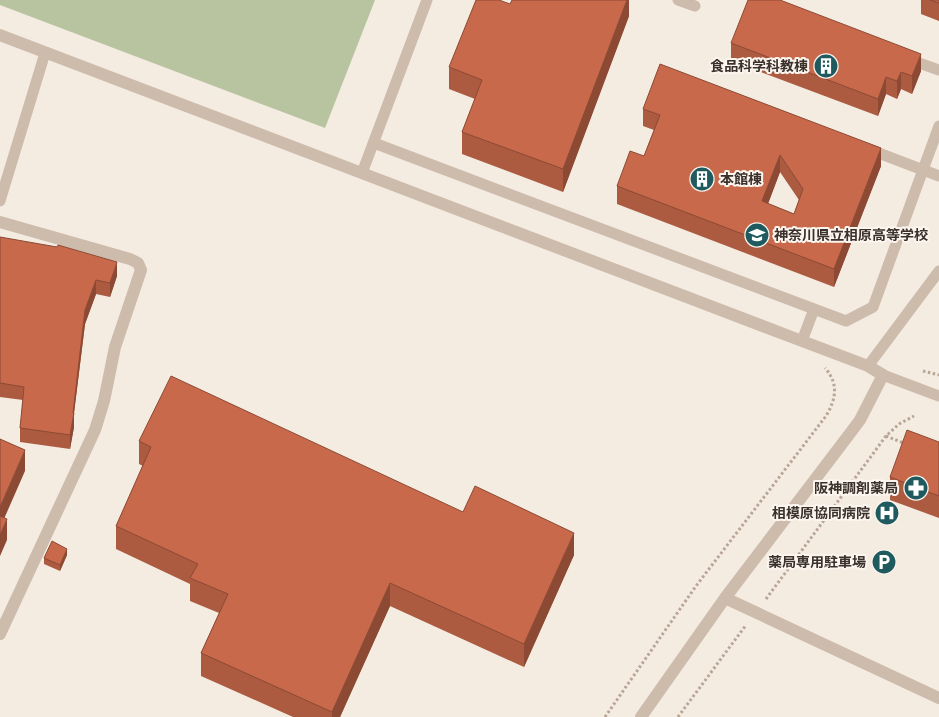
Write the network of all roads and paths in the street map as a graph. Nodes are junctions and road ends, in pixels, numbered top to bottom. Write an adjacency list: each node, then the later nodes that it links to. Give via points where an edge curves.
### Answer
1 (428, 0): 9 (lane)
2 (678, 0): 3 (lane)
3 (695, 6)
4 (0, 35): 5 (street)
5 (46, 53): 12 (street); 14 (lane)
6 (894, 53): 7 (lane)
7 (939, 70)
8 (939, 126): 11 (lane)
9 (374, 143): 12 (lane); 17 (lane)
10 (858, 145): 11 (lane)
11 (923, 170): 13 (lane); 17 (lane, via 873,307 846,321)
12 (362, 173): 18 (street)
13 (939, 176)
14 (0, 200)
15 (0, 222): 29 (street, via 130,259 138,263 140,270 95,430)
16 (939, 271): 19 (lane)
17 (814, 309): 18 (lane)
18 (802, 341): 19 (street)
19 (868, 366): 21 (street)
20 (824, 367): 31 (path, via 835,384 833,404 826,416 696,586)
21 (883, 375): 22 (lane); 26 (street, via 860,420)
22 (939, 396)
23 (914, 416): 24 (path)
24 (886, 436): 25 (path); 27 (path)
25 (913, 446)
26 (725, 598): 30 (street); 32 (street)
27 (765, 599)
28 (746, 625): 33 (path)
29 (0, 634)
30 (939, 698)
31 (605, 717)
32 (641, 717)
33 (678, 717)

